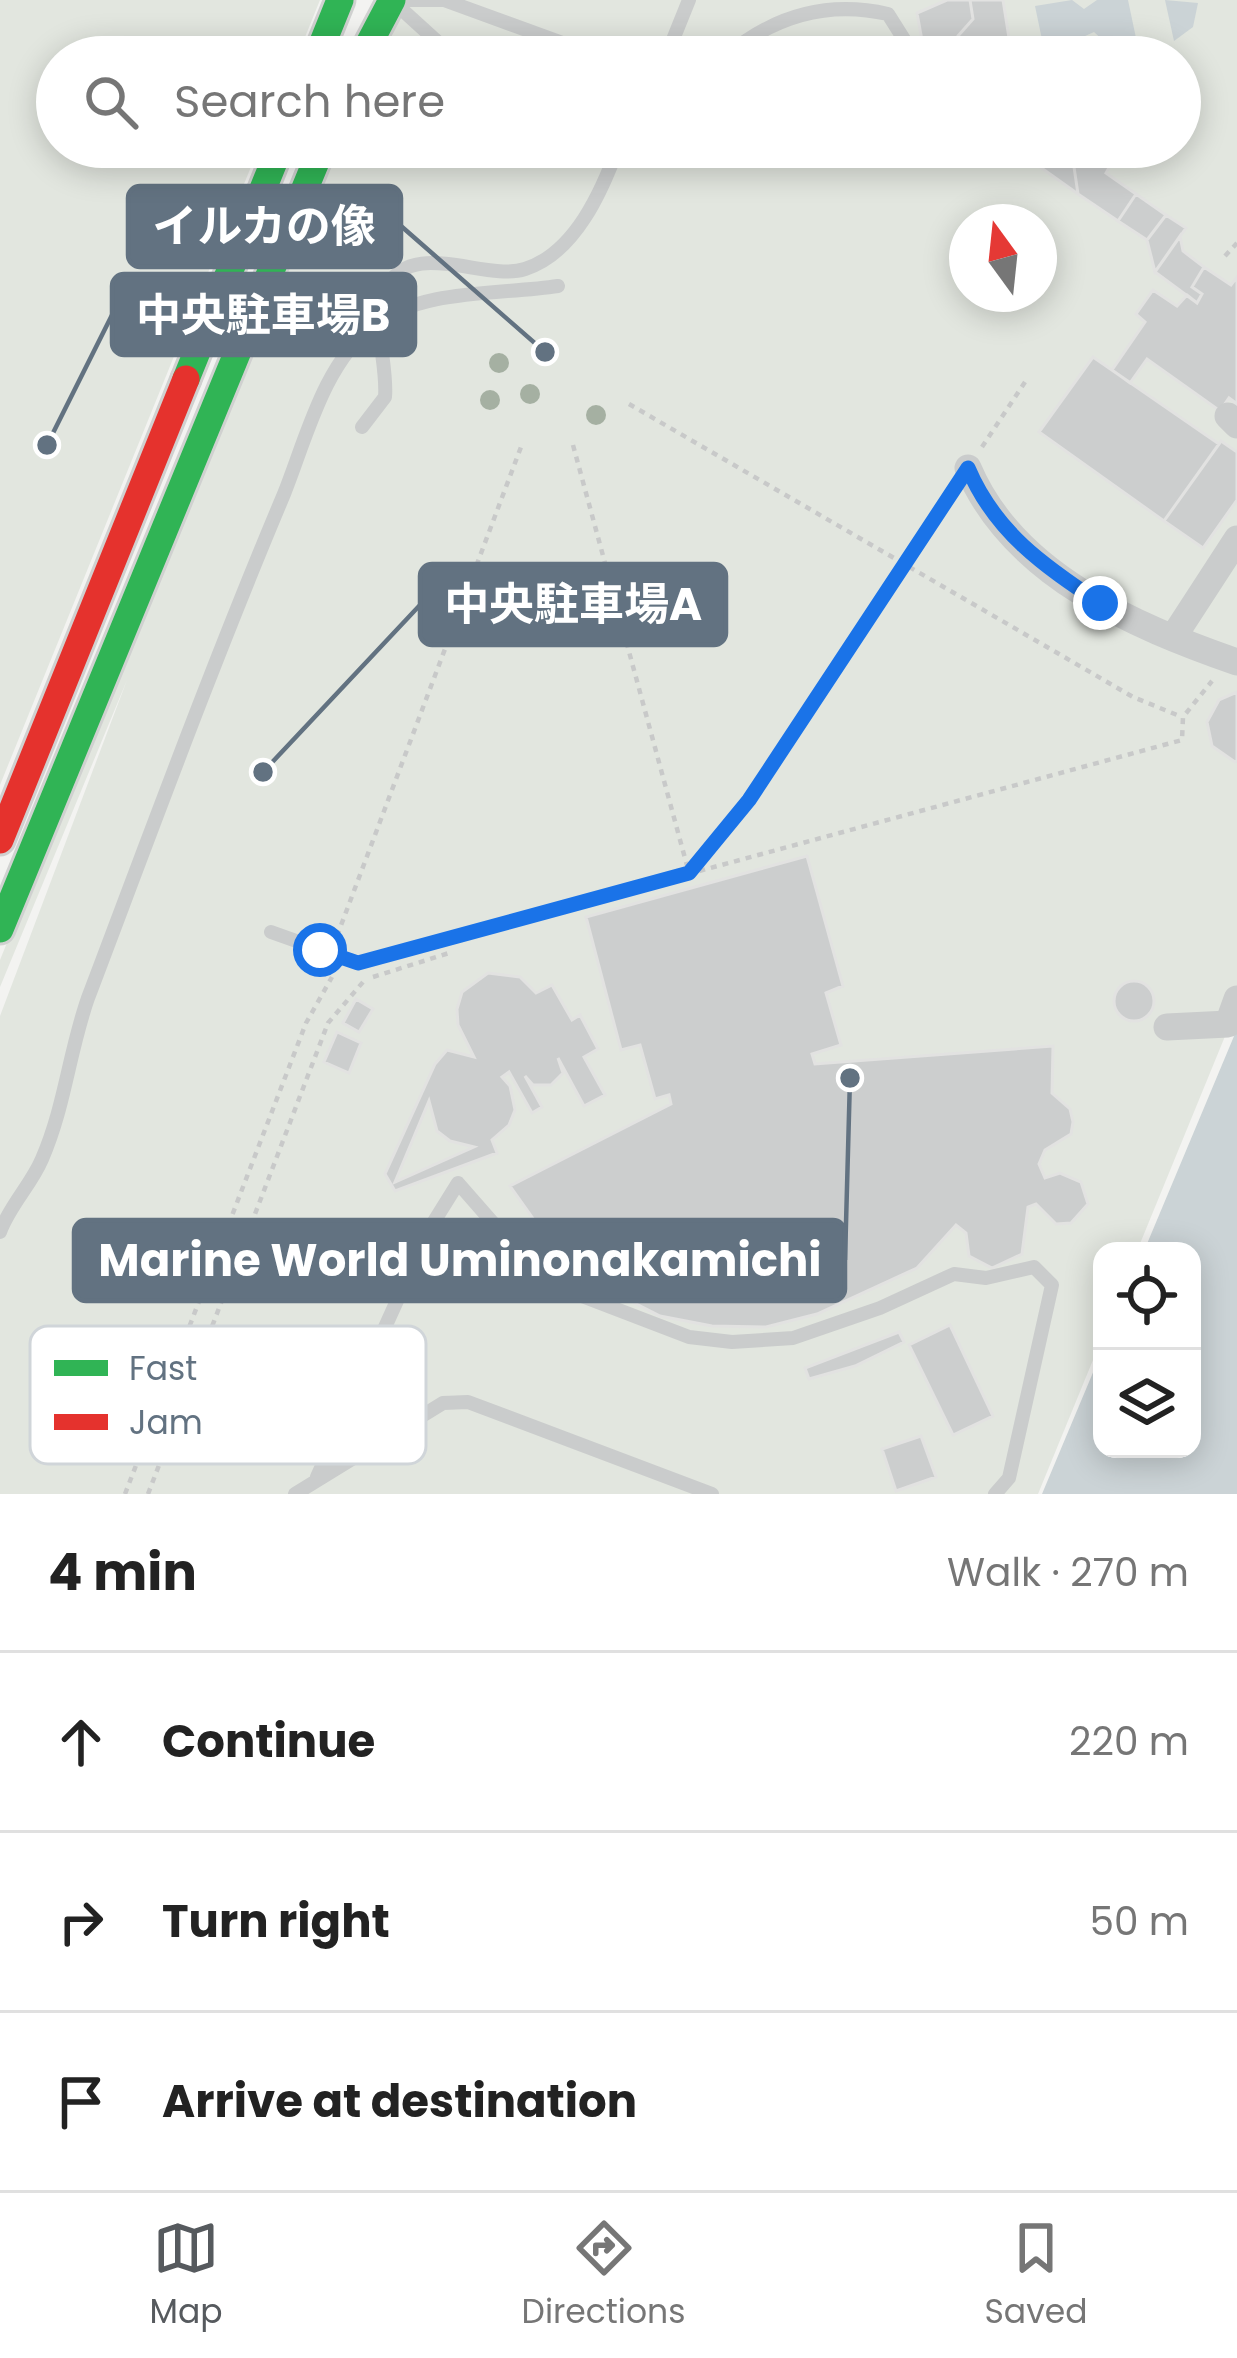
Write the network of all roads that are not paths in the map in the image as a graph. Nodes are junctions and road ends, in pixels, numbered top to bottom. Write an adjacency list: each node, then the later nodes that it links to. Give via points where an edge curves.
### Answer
1 (340, 0): 4 (main road)
2 (391, 0): 5 (main road); 6 (lane); 7 (lane, via 444,1)
3 (689, 0): 8 (lane)
4 (325, 36)
5 (373, 36)
6 (431, 36)
7 (542, 36)
8 (674, 36)
9 (751, 36): 10 (lane, via 798,10 842,0 888,14)
10 (902, 36)
11 (272, 168): 21 (main road)
12 (313, 168): 22 (main road)
13 (608, 168): 15 (lane, via 587,215 554,251 501,272 422,263 384,290)
14 (558, 286): 15 (lane, via 444,298)
15 (380, 321): 16 (lane, via 386,398); 27 (lane, via 338,364 248,579 88,998 40,1166)
16 (362, 427)
17 (968, 468): 19 (street, via 994,516 1034,560 1100,603)
18 (1237, 539): 19 (street)
19 (1174, 636): 20 (street)
20 (1230, 668)
21 (0, 840)
22 (0, 928)
23 (271, 932): 24 (lane)
24 (358, 963)
25 (1237, 999): 26 (street, via 1228,1024)
26 (1167, 1028)
27 (0, 1232)
28 (385, 1326): 35 (lane, via 458,1184 522,1256 582,1296 689,1337 793,1338 954,1274 986,1278 1034,1267 1052,1285 1009,1478)
29 (426, 1413): 34 (lane, via 468,1402)
30 (322, 1464): 32 (lane)
31 (338, 1464): 32 (lane)
32 (316, 1477): 33 (lane)
33 (295, 1494)
34 (712, 1494)
35 (995, 1494)

